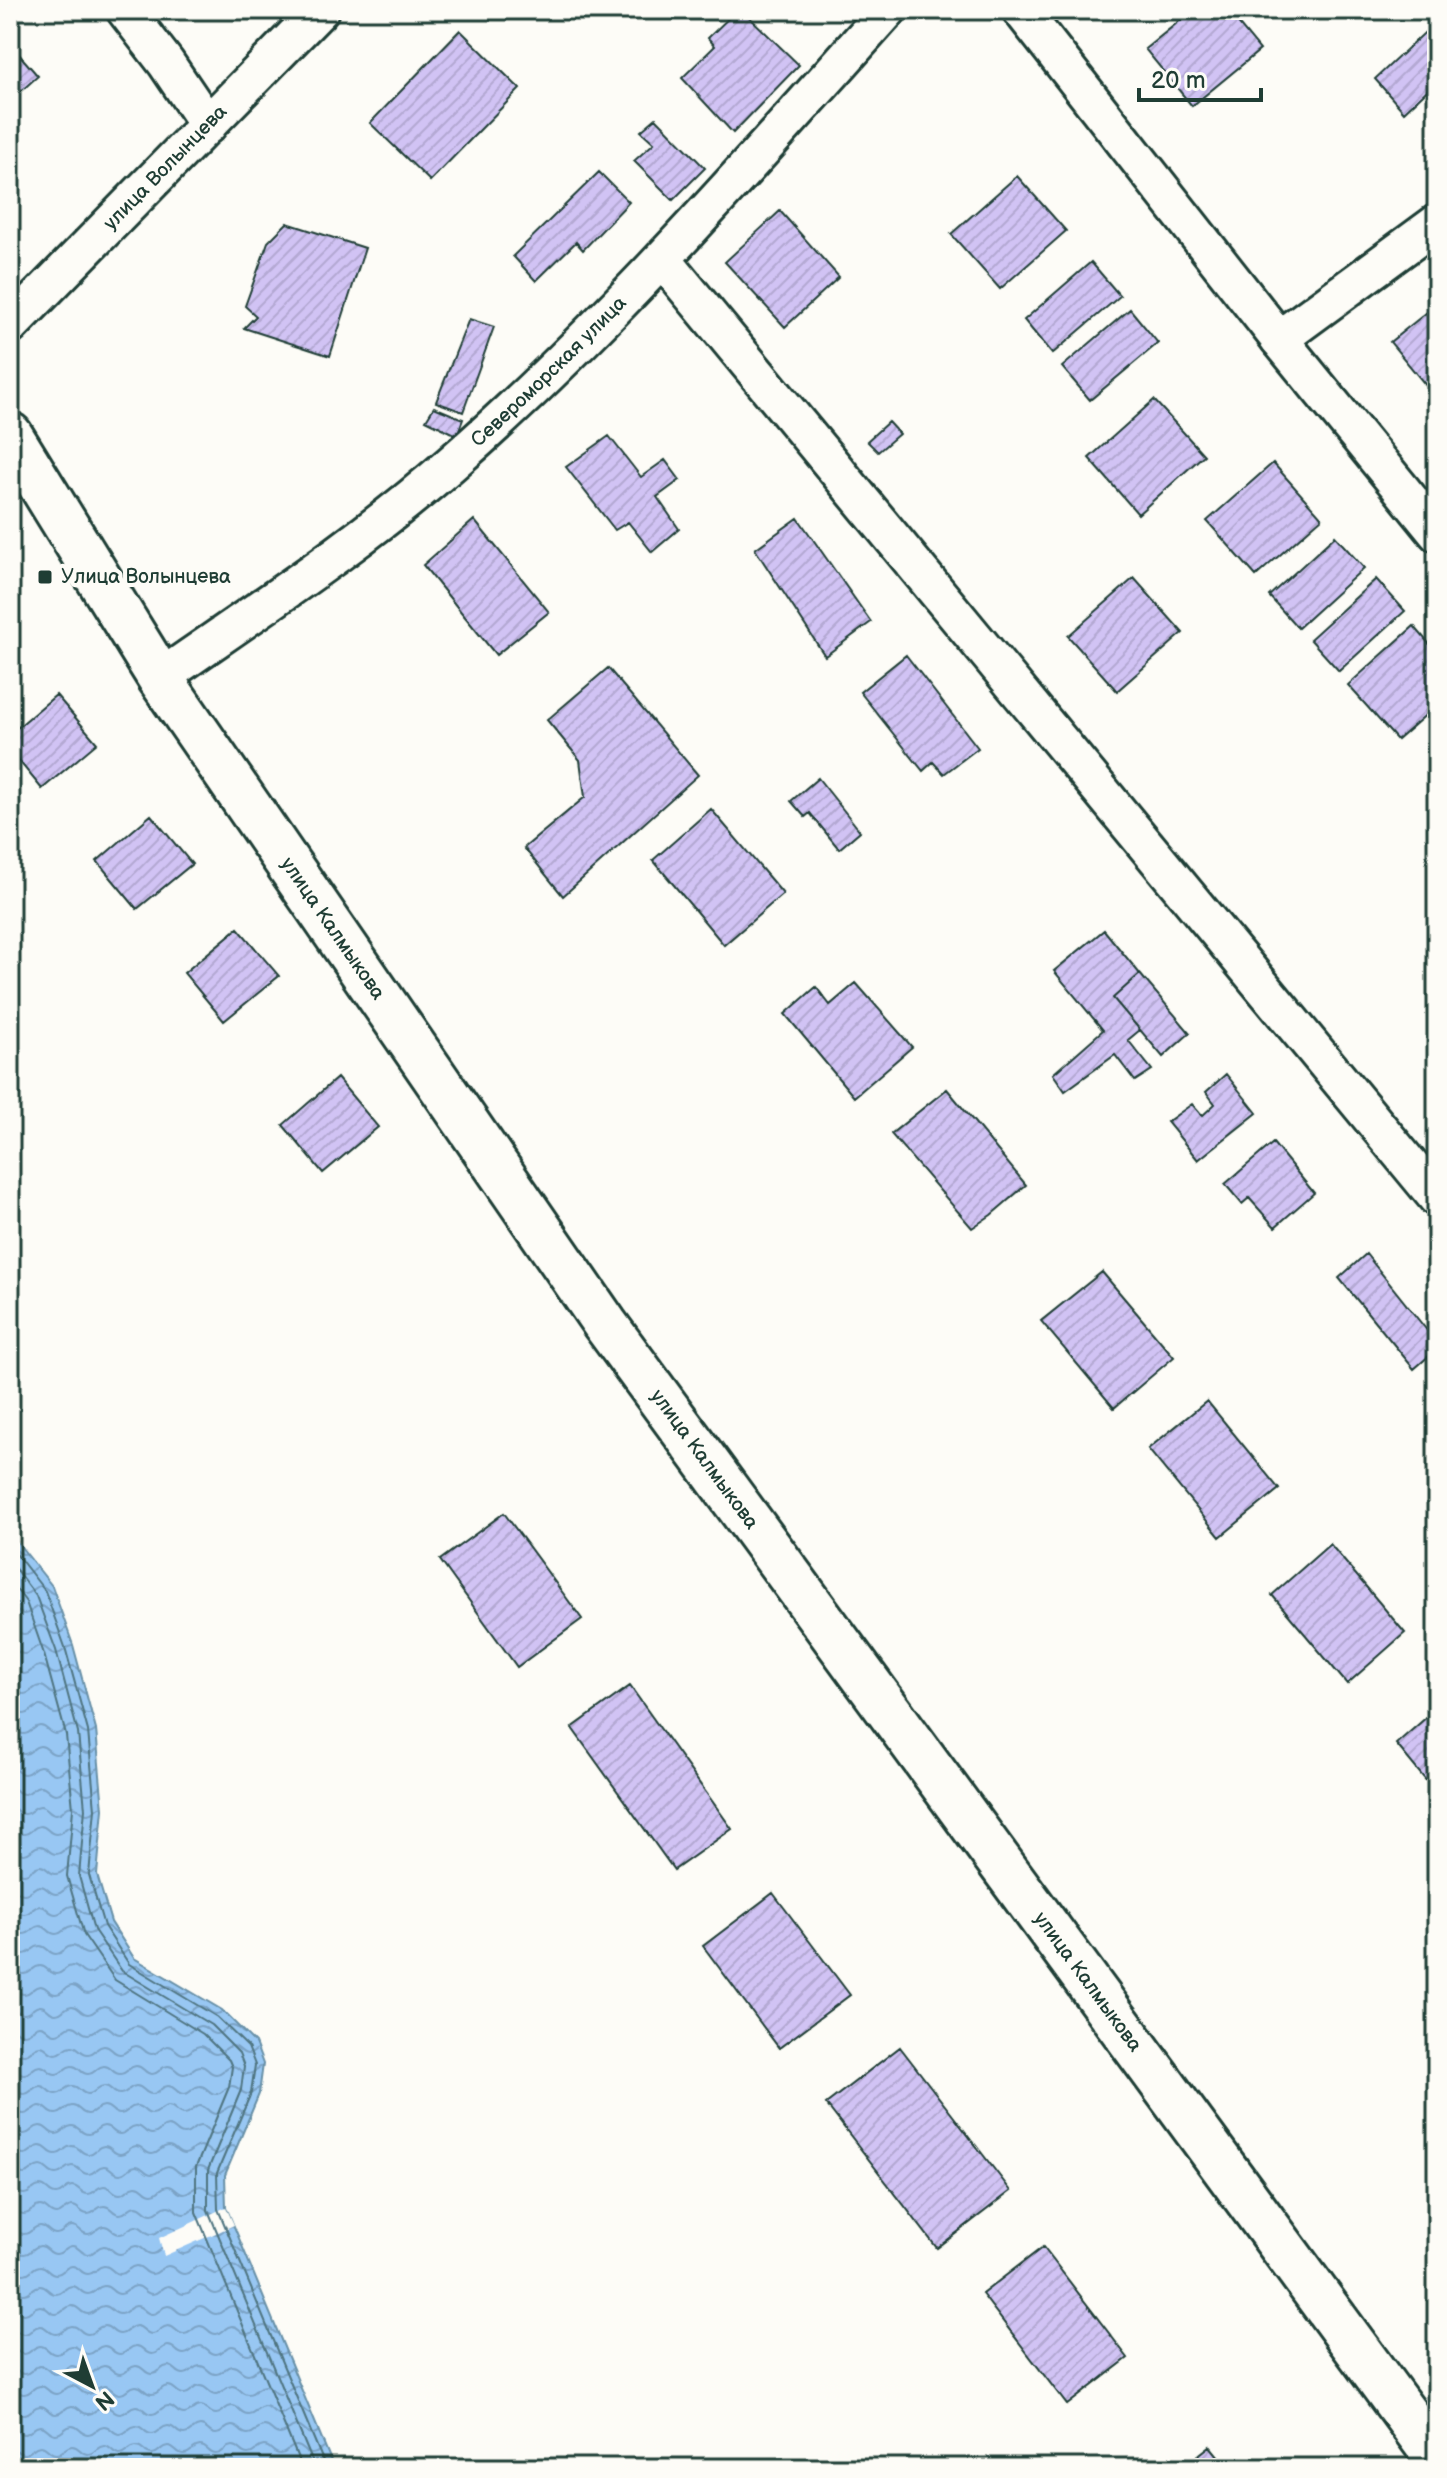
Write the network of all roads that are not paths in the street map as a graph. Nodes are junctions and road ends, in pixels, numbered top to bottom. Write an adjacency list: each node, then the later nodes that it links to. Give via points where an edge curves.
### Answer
1 (125, 10): 5 (street)
2 (320, 10): 5 (street, улица Волынцева)
3 (888, 10): 7 (street, Североморская улица)
4 (1021, 10): 9 (street)
5 (208, 125): 8 (street, улица Волынцева)
6 (1437, 223): 9 (street)
7 (663, 260): 12 (street, Североморская улица, via 451,464 352,543); 13 (street)
8 (10, 326)
9 (1279, 339): 11 (street)
10 (10, 435): 12 (main road, улица Калмыкова)
11 (1437, 533)
12 (160, 678): 14 (main road, улица Калмыкова, via 605,1324)
13 (1437, 1198)
14 (1437, 2458)

